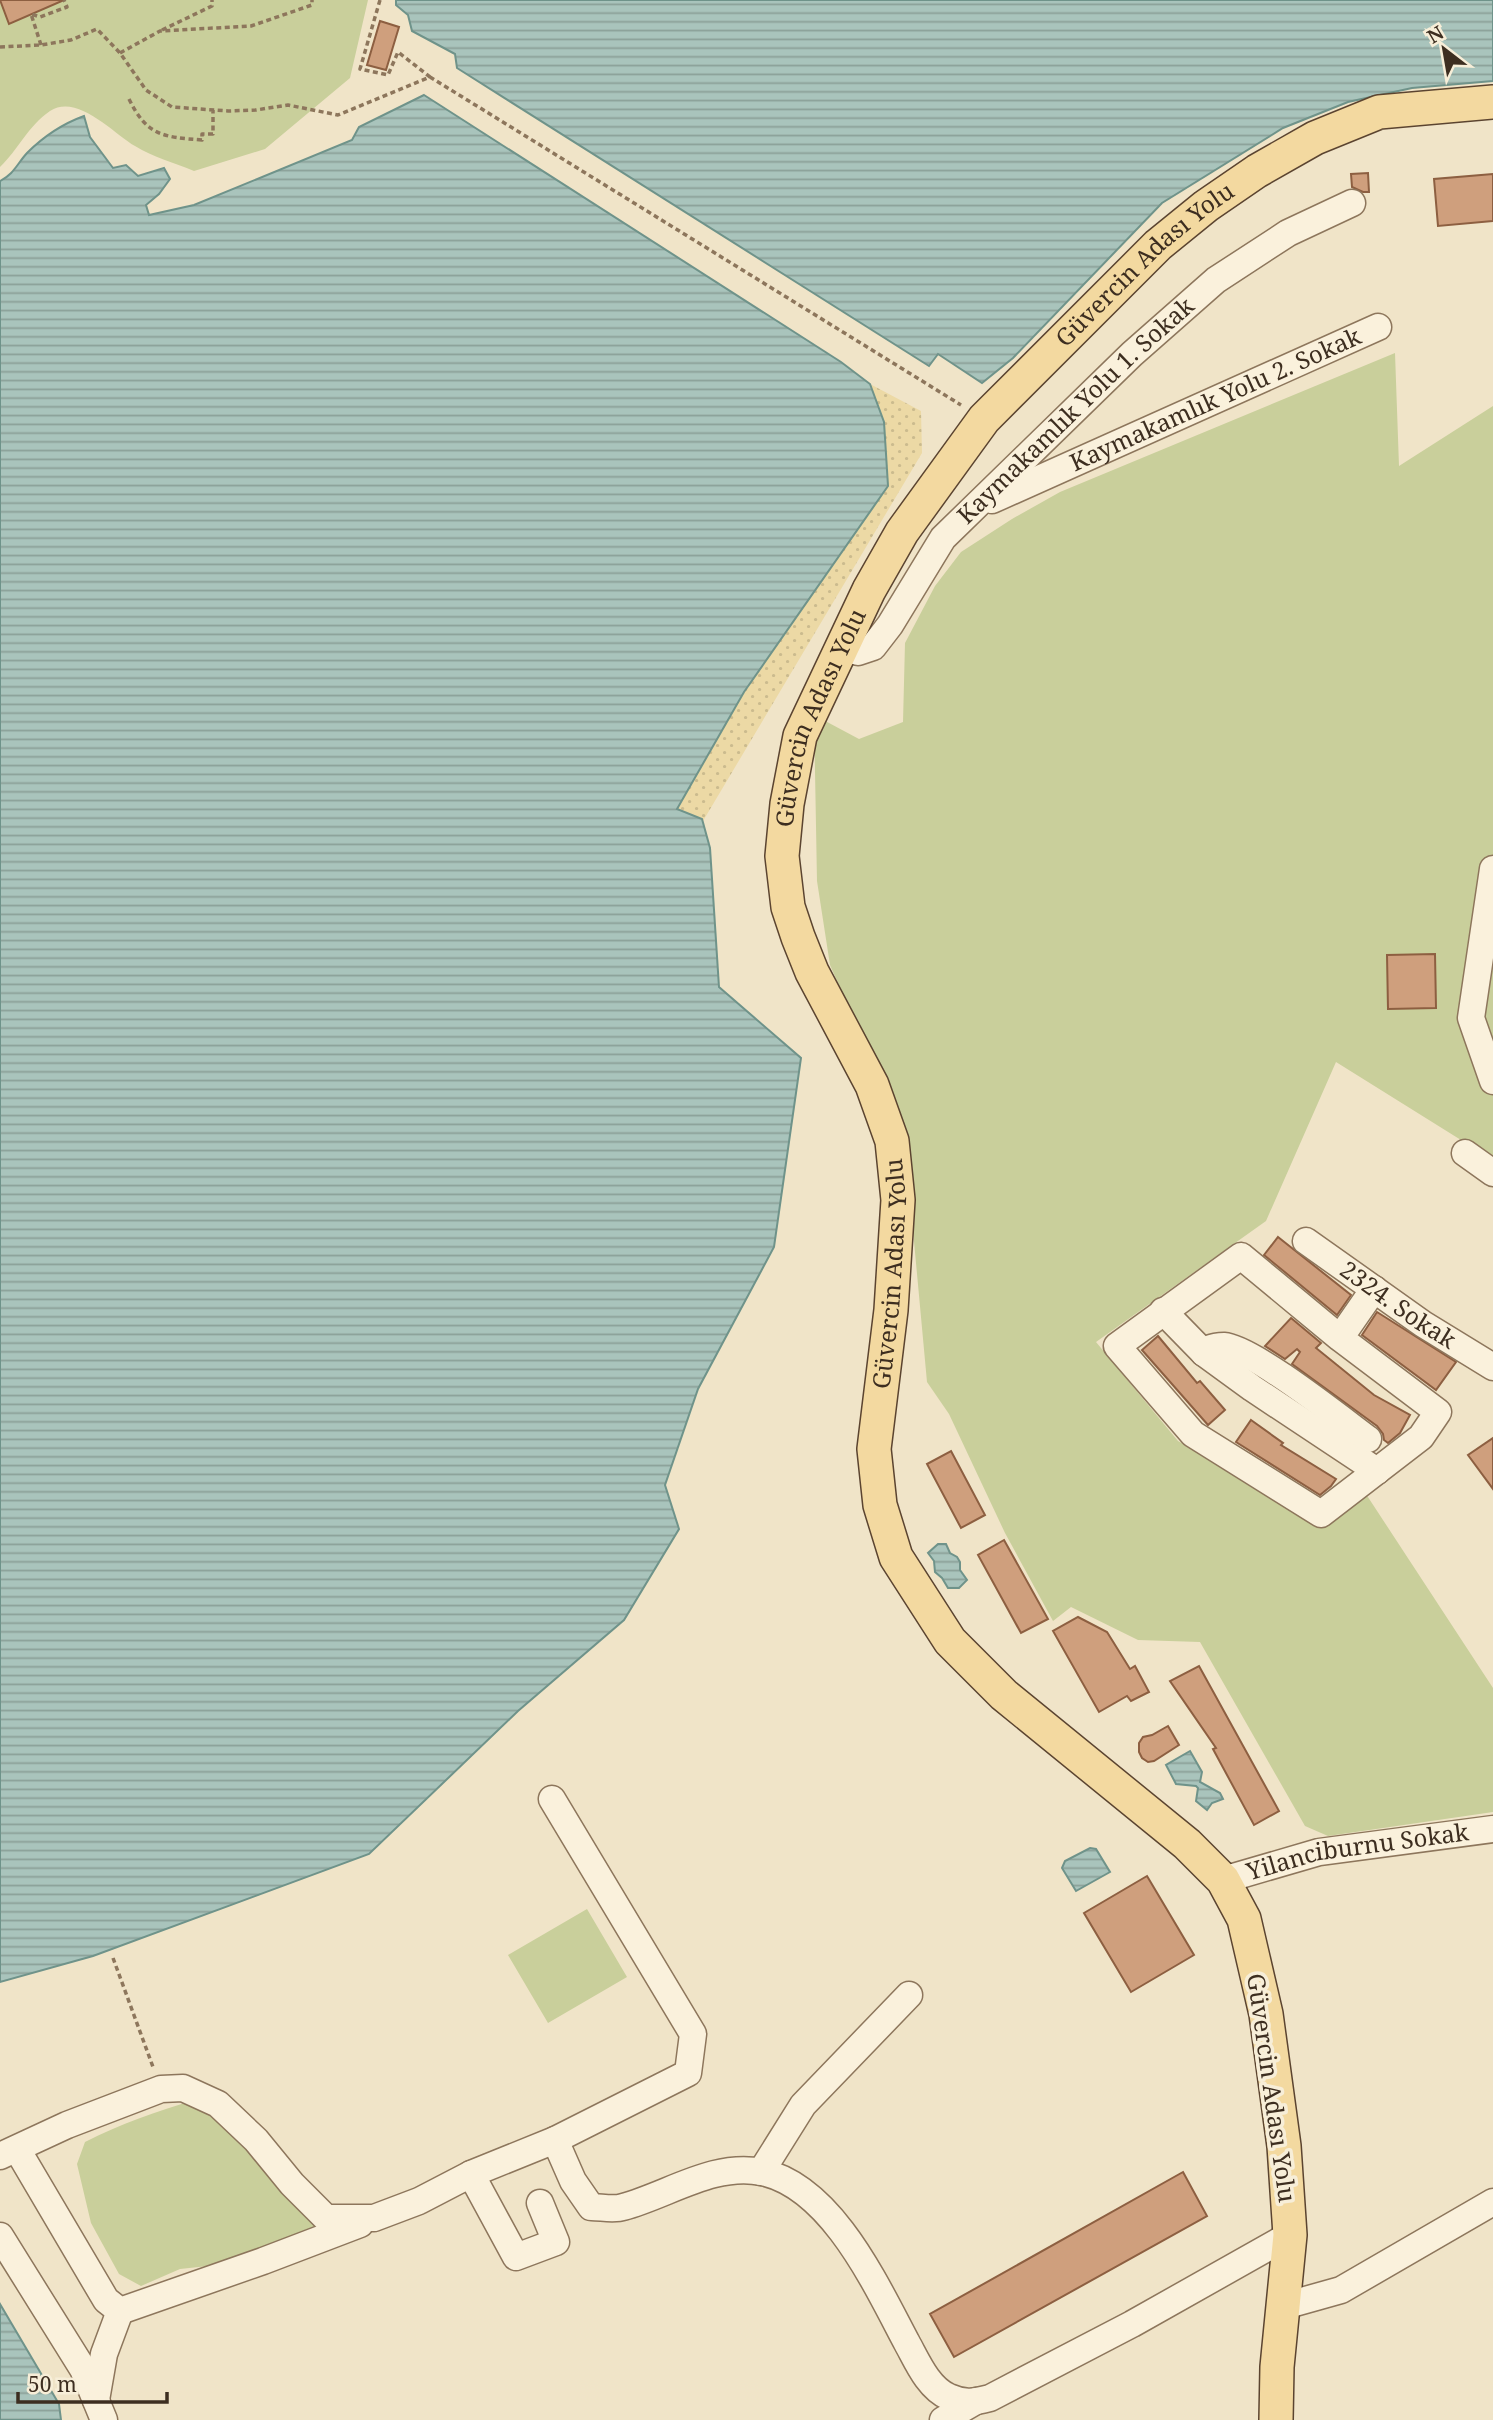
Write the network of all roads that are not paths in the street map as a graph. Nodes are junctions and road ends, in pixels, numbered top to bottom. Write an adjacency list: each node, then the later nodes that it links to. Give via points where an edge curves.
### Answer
1 (1493, 102): 5 (main road, Güvercin Adası Yolu, via 1379,112 1315,138 1257,171 1158,244 984,419 902,532)
2 (1352, 203): 4 (street, Kaymakamlık Yolu 1. Sokak, via 1288,233 1216,280 1132,354)
3 (1378, 327): 4 (street, Kaymakamlık Yolu 2. Sokak)
4 (977, 506): 5 (street, Kaymakamlık Yolu 1. Sokak, via 943,538 873,647 858,652)
5 (842, 648): 20 (main road, Güvercin Adası Yolu, via 800,736 782,856 786,896 798,937 872,1084 892,1141 898,1200 891,1310 874,1449 880,1505 896,1557 950,1641 1004,1695 1187,1844)
6 (1493, 869): 7 (street, via 1471,1018)
7 (1493, 1081)
8 (1465, 1153): 9 (street)
9 (1493, 1173)
10 (1306, 1241): 11 (street, 2324. Sokak)
11 (1374, 1289): 13 (street); 15 (street, 2324. Sokak)
12 (1163, 1311): 13 (street, via 1241,1256); 14 (street); 17 (street, via 1117,1346 1193,1434 1321,1514)
13 (1340, 1338): 17 (street, via 1438,1412 1421,1437)
14 (1204, 1353): 16 (street, via 1224,1346 1238,1350); 17 (street)
15 (1493, 1367)
16 (1368, 1439)
17 (1377, 1471)
18 (552, 1799): 22 (street, via 693,2034 688,2073)
19 (1491, 1838): 20 (street, Yilanciburnu Sokak, via 1320,1852)
20 (1223, 1880): 29 (main road, Güvercin Adası Yolu, via 1244,1919 1266,2014 1284,2146)
21 (909, 1995): 24 (street, via 803,2105)
22 (555, 2140): 24 (street, via 573,2182 592,2207 621,2208 723,2172); 25 (street)
23 (9, 2152): 28 (street, via 161,2089 183,2088 218,2104 326,2218); 32 (street, via 106,2300)
24 (761, 2172): 33 (street, via 788,2182 821,2206 853,2249 926,2378 947,2397)
25 (471, 2174): 27 (street, via 516,2257 556,2242); 28 (street)
26 (1493, 2202): 31 (street, via 1341,2290)
27 (540, 2203)
28 (374, 2218): 32 (street)
29 (1290, 2235): 31 (main road, Güvercin Adası Yolu); 33 (street, via 1132,2324 990,2398)
30 (0, 2236): 34 (street, via 83,2369)
31 (1284, 2306): 36 (main road, Güvercin Adası Yolu)
32 (120, 2311): 34 (street, via 104,2354)
33 (976, 2401): 35 (street)
34 (100, 2410)
35 (943, 2420)
36 (1276, 2420)

